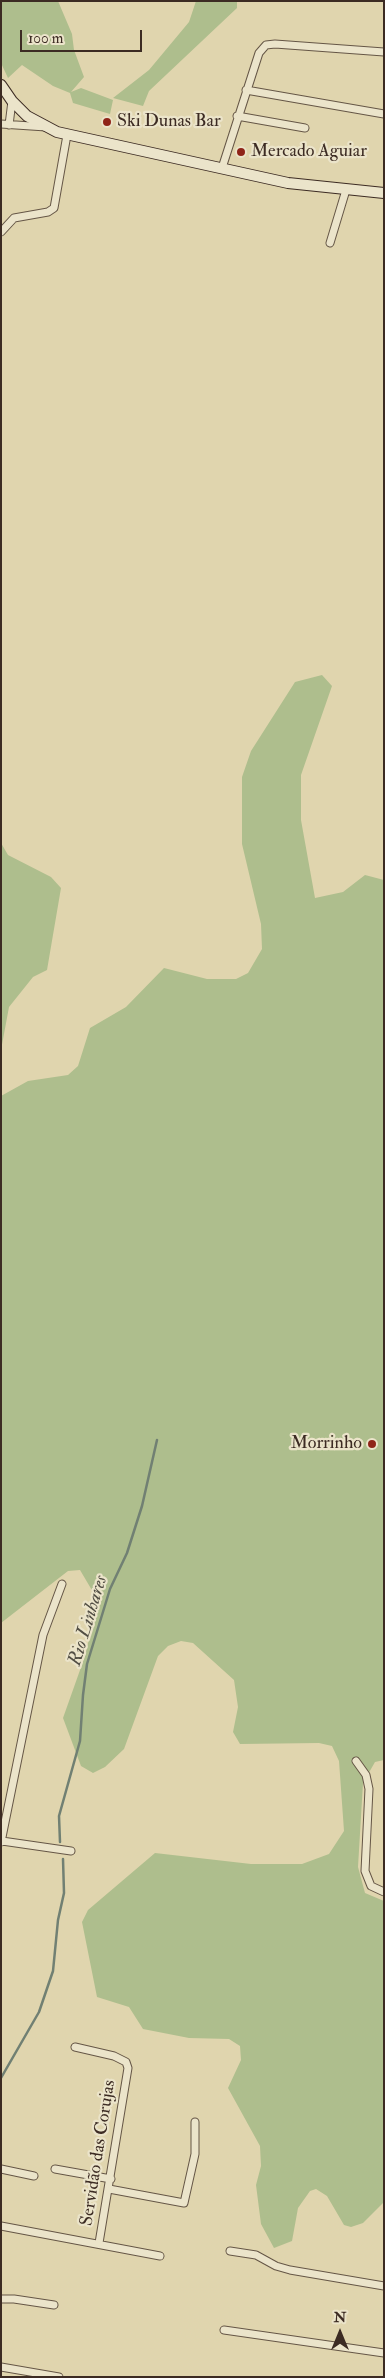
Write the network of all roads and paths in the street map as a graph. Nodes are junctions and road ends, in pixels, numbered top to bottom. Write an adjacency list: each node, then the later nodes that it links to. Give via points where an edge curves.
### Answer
1 (384, 52): 3 (street, via 266,45)
2 (1, 84): 4 (main road)
3 (246, 90): 5 (street); 6 (street)
4 (12, 102): 7 (street); 8 (main road)
5 (384, 114)
6 (237, 116): 9 (street); 11 (street)
7 (5, 124): 8 (street)
8 (46, 127): 10 (main road)
9 (305, 128)
10 (67, 135): 11 (main road); 14 (street, via 54,208 14,218)
11 (222, 168): 12 (main road)
12 (346, 190): 13 (main road); 15 (street)
13 (384, 193)
14 (1, 232)
15 (330, 243)
16 (62, 1584): 18 (street, via 43,1635)
17 (356, 1761): 20 (street, via 366,1775 370,1789 365,1871 371,1886)
18 (1, 1841): 19 (street)
19 (71, 1851)
20 (384, 1892)
21 (75, 2047): 26 (street, Servidão das Corujas, via 114,2056 126,2062 128,2068)
22 (195, 2122): 27 (street, via 195,2154 184,2202)
23 (1, 2169): 25 (street)
24 (55, 2169): 26 (street)
25 (34, 2176)
26 (111, 2179): 27 (street, Servidão das Corujas)
27 (109, 2189): 29 (street, Servidão das Corujas)
28 (1, 2226): 29 (street)
29 (99, 2243): 31 (street)
30 (230, 2251): 32 (street, via 256,2255 270,2264 290,2270)
31 (160, 2256)
32 (384, 2286)
33 (1, 2299): 34 (street)
34 (54, 2305)
35 (224, 2330): 36 (street)
36 (384, 2353)
37 (1, 2367): 38 (street)
38 (33, 2374): 39 (street)
39 (59, 2377)

